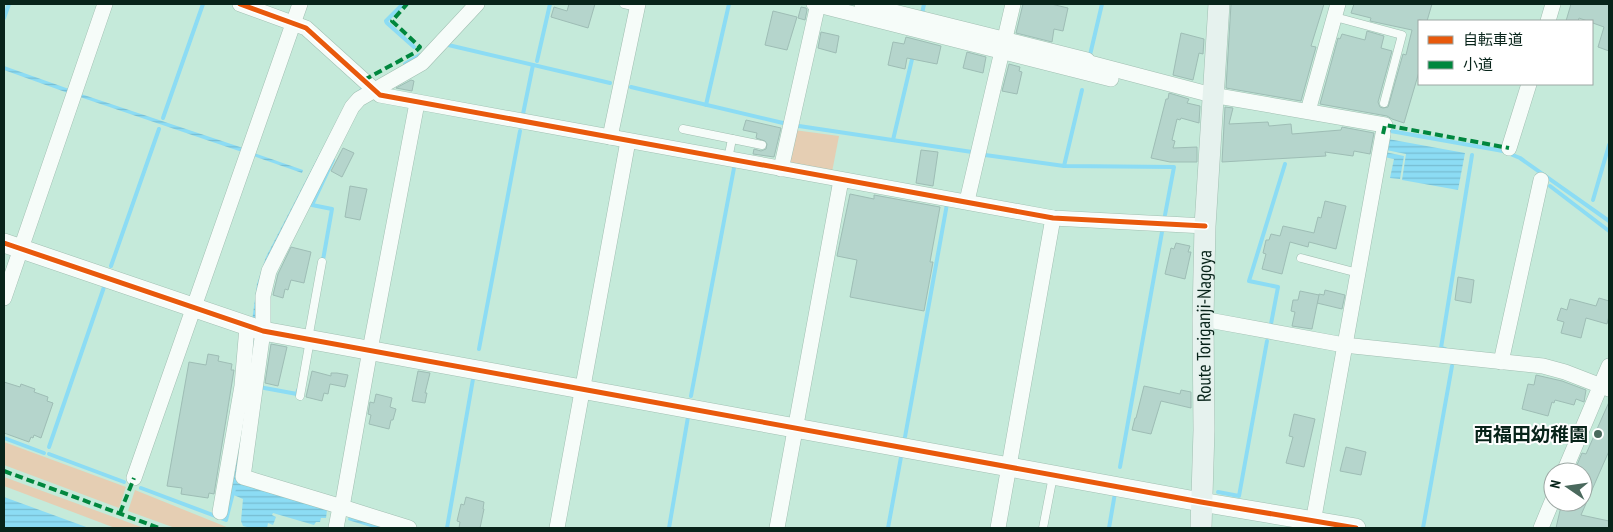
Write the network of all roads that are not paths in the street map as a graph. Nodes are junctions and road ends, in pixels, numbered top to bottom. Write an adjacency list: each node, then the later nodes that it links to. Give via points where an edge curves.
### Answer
1 (105, 4): 34 (street)
2 (240, 4): 13 (street)
3 (300, 4): 13 (street)
4 (477, 4): 16 (street, via 422,63)
5 (817, 4): 14 (street); 28 (street)
6 (862, 4): 14 (street)
7 (1013, 4): 14 (street)
8 (1218, 4): 17 (main road, Route Toriganji-Nagoya)
9 (1553, 4): 12 (street)
10 (633, 5): 22 (street)
11 (1336, 10): 19 (lane, via 1402,35); 20 (street)
12 (1548, 20)
13 (294, 23): 16 (street, via 306,28); 39 (street)
14 (1003, 46): 17 (street, via 1087,60); 31 (street)
15 (1529, 85): 26 (street)
16 (374, 90): 18 (street, via 380,95); 41 (street, via 352,107 269,271)
17 (1212, 100): 20 (street); 33 (main road, Route Toriganji-Nagoya)
18 (417, 103): 22 (street); 44 (street)
19 (1384, 103)
20 (1308, 111): 37 (street, via 1384,129)
21 (683, 129): 23 (lane)
22 (610, 137): 24 (street)
23 (732, 139): 25 (lane); 27 (lane)
24 (628, 140): 27 (street); 48 (street)
25 (762, 145)
26 (1510, 148)
27 (728, 159): 28 (street)
28 (781, 169): 29 (street)
29 (841, 180): 31 (street); 50 (street)
30 (1541, 180): 45 (street)
31 (967, 201): 32 (street)
32 (1053, 218): 33 (street); 52 (street)
33 (1205, 226): 40 (main road, Route Toriganji-Nagoya)
34 (12, 245): 38 (street); 39 (street)
35 (1301, 258): 37 (lane)
36 (322, 262): 42 (lane)
37 (1358, 273): 43 (street)
38 (4, 298)
39 (193, 308): 41 (street); 54 (street)
40 (1203, 319): 43 (street); 55 (main road, Route Toriganji-Nagoya)
41 (255, 329): 42 (street); 56 (street, via 243,477); 57 (street)
42 (309, 339): 44 (street); 49 (lane)
43 (1344, 345): 45 (street); 59 (street)
44 (370, 350): 48 (street); 56 (street)
45 (1501, 362): 47 (street, via 1543,366)
46 (1609, 366): 47 (street)
47 (1605, 387): 51 (street)
48 (582, 389): 50 (street); 62 (street)
49 (300, 396)
50 (796, 428): 52 (street); 63 (street)
51 (1569, 462)
52 (1010, 467): 53 (street); 64 (street)
53 (1053, 475): 55 (street); 65 (lane)
54 (134, 478)
55 (1201, 502): 59 (street); 66 (main road, Route Toriganji-Nagoya)
56 (341, 507): 60 (street); 61 (street)
57 (220, 512)
58 (1548, 512): 68 (street)
59 (1313, 524): 67 (street)
60 (336, 528)
61 (409, 528)
62 (557, 528)
63 (778, 528)
64 (998, 528)
65 (1043, 528)
66 (1200, 528)
67 (1356, 528)
68 (1541, 528)

